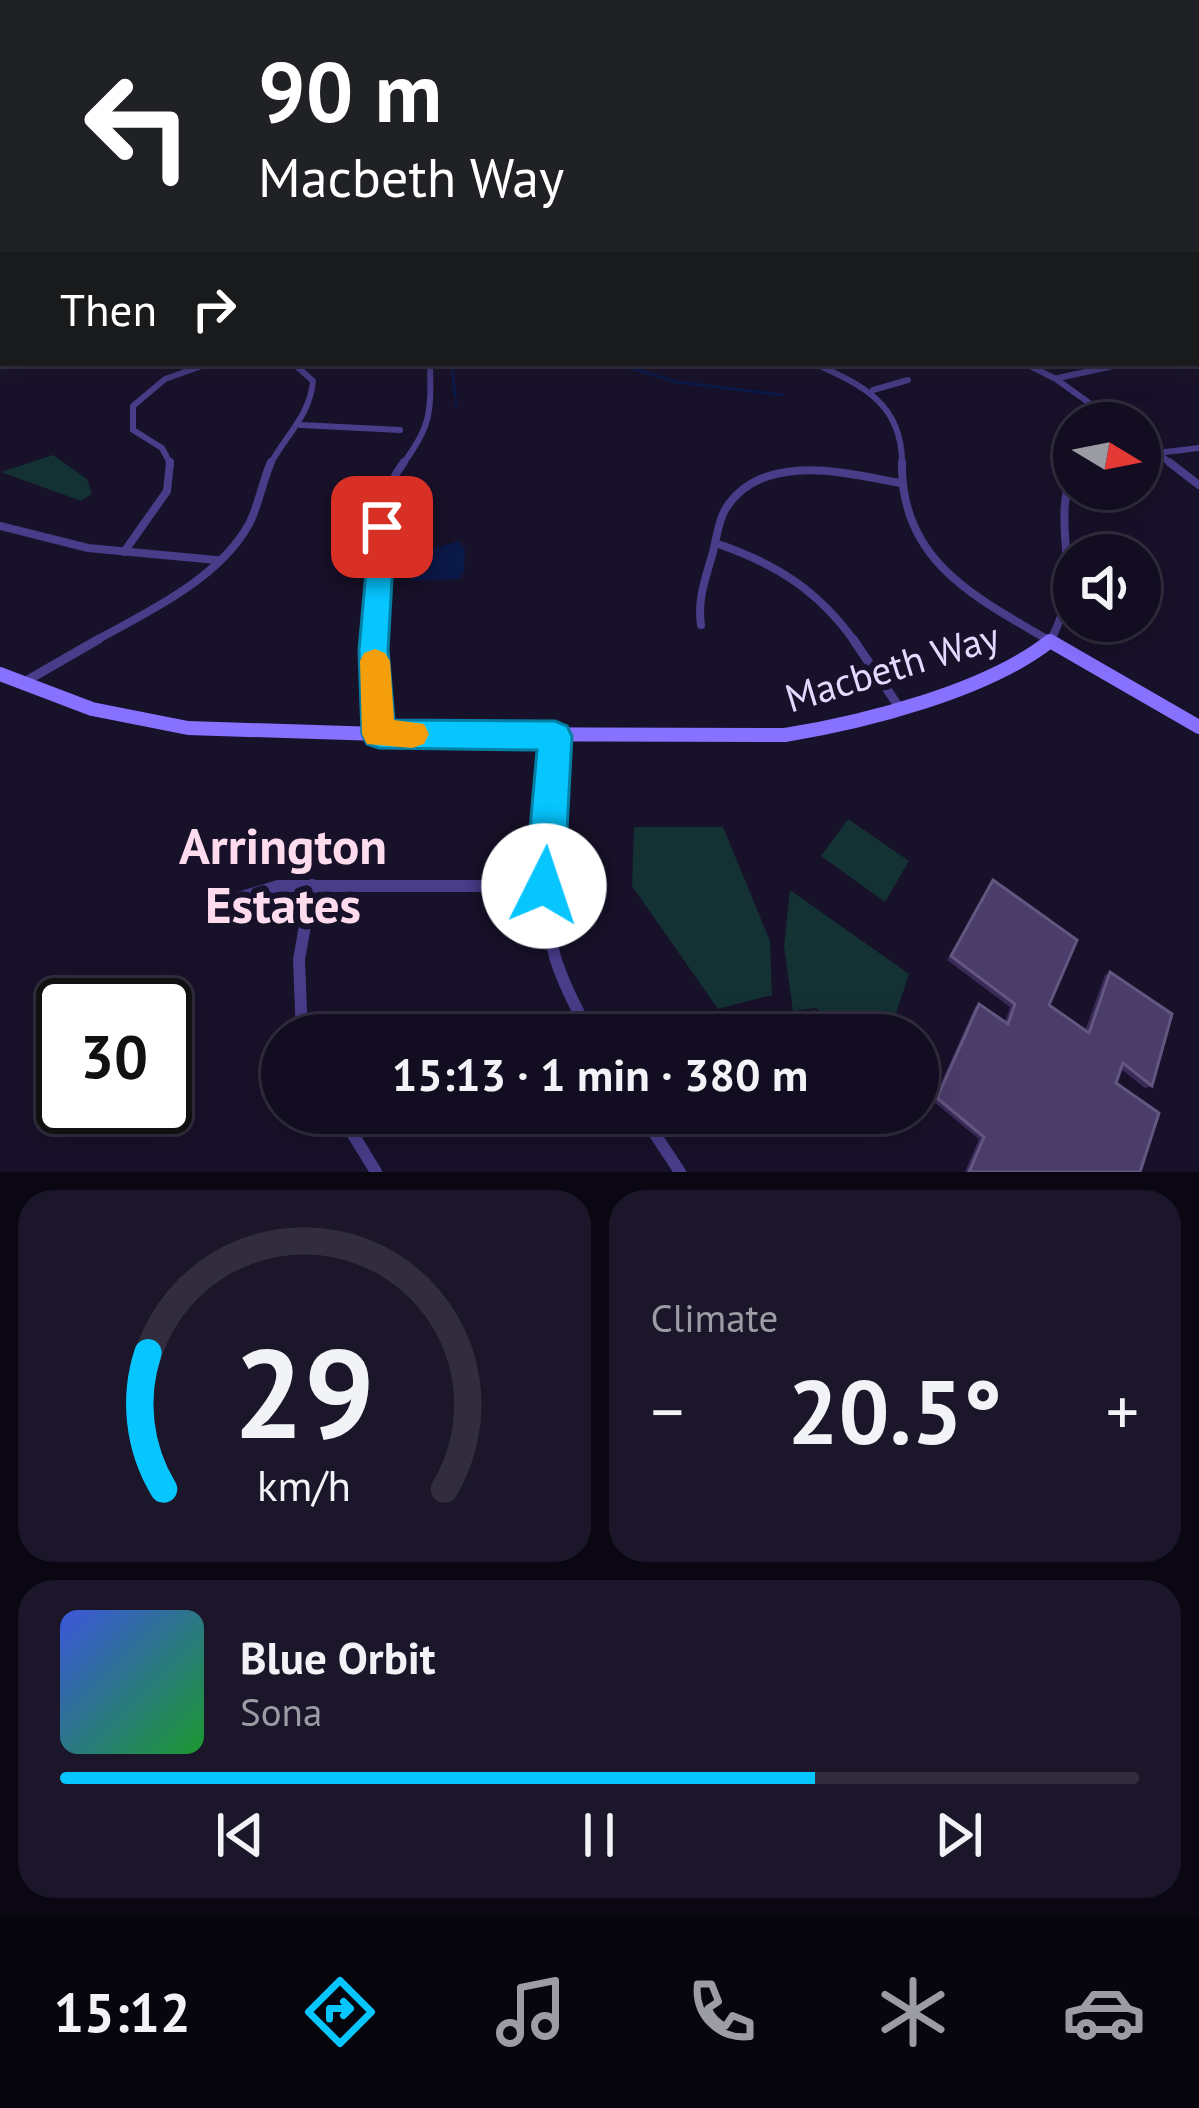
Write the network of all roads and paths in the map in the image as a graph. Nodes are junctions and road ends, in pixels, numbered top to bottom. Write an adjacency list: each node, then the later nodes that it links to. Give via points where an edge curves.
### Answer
1 (202, 366): 21 (street, via 158,383 134,406 134,430 166,452 172,472)
2 (296, 366): 11 (street, via 313,381)
3 (430, 366): 29 (street, via 431,418 391,478 383,506 374,650)
4 (826, 366): 9 (street)
5 (1030, 366): 7 (street)
6 (1113, 366): 7 (street)
7 (1056, 379): 10 (street)
8 (908, 380): 9 (street)
9 (873, 390): 16 (street, via 902,434)
10 (1088, 402)
11 (301, 425): 12 (street); 22 (street, via 274,456 248,526)
12 (400, 430)
13 (1199, 448): 14 (street)
14 (1161, 453)
15 (1161, 455): 17 (street)
16 (900, 483): 20 (street, via 825,471 777,474 733,498); 24 (street, via 915,534 948,573)
17 (1199, 485)
18 (1068, 510): 24 (street, Macbeth Way, via 1069,605)
19 (0, 526): 21 (street)
20 (715, 544): 23 (street); 27 (street, via 772,561 806,584)
21 (124, 552): 22 (street)
22 (218, 560): 26 (street)
23 (701, 625)
24 (1050, 641): 27 (street, Macbeth Way, via 996,676); 28 (street)
25 (0, 674): 26 (street, Macbeth Way)
26 (25, 682): 29 (street, Macbeth Way, via 92,710 160,725)
27 (899, 707): 30 (street, Macbeth Way, via 784,736)
28 (1199, 727)
29 (379, 734): 30 (street, Macbeth Way)
30 (555, 736): 32 (street)
31 (312, 886): 32 (street); 33 (street); 34 (street, via 299,946)
32 (544, 886): 35 (street, via 553,958)
33 (235, 898)
34 (299, 1014)
35 (581, 1014)
36 (353, 1134): 38 (street)
37 (655, 1134): 39 (street)
38 (376, 1172)
39 (680, 1172)

